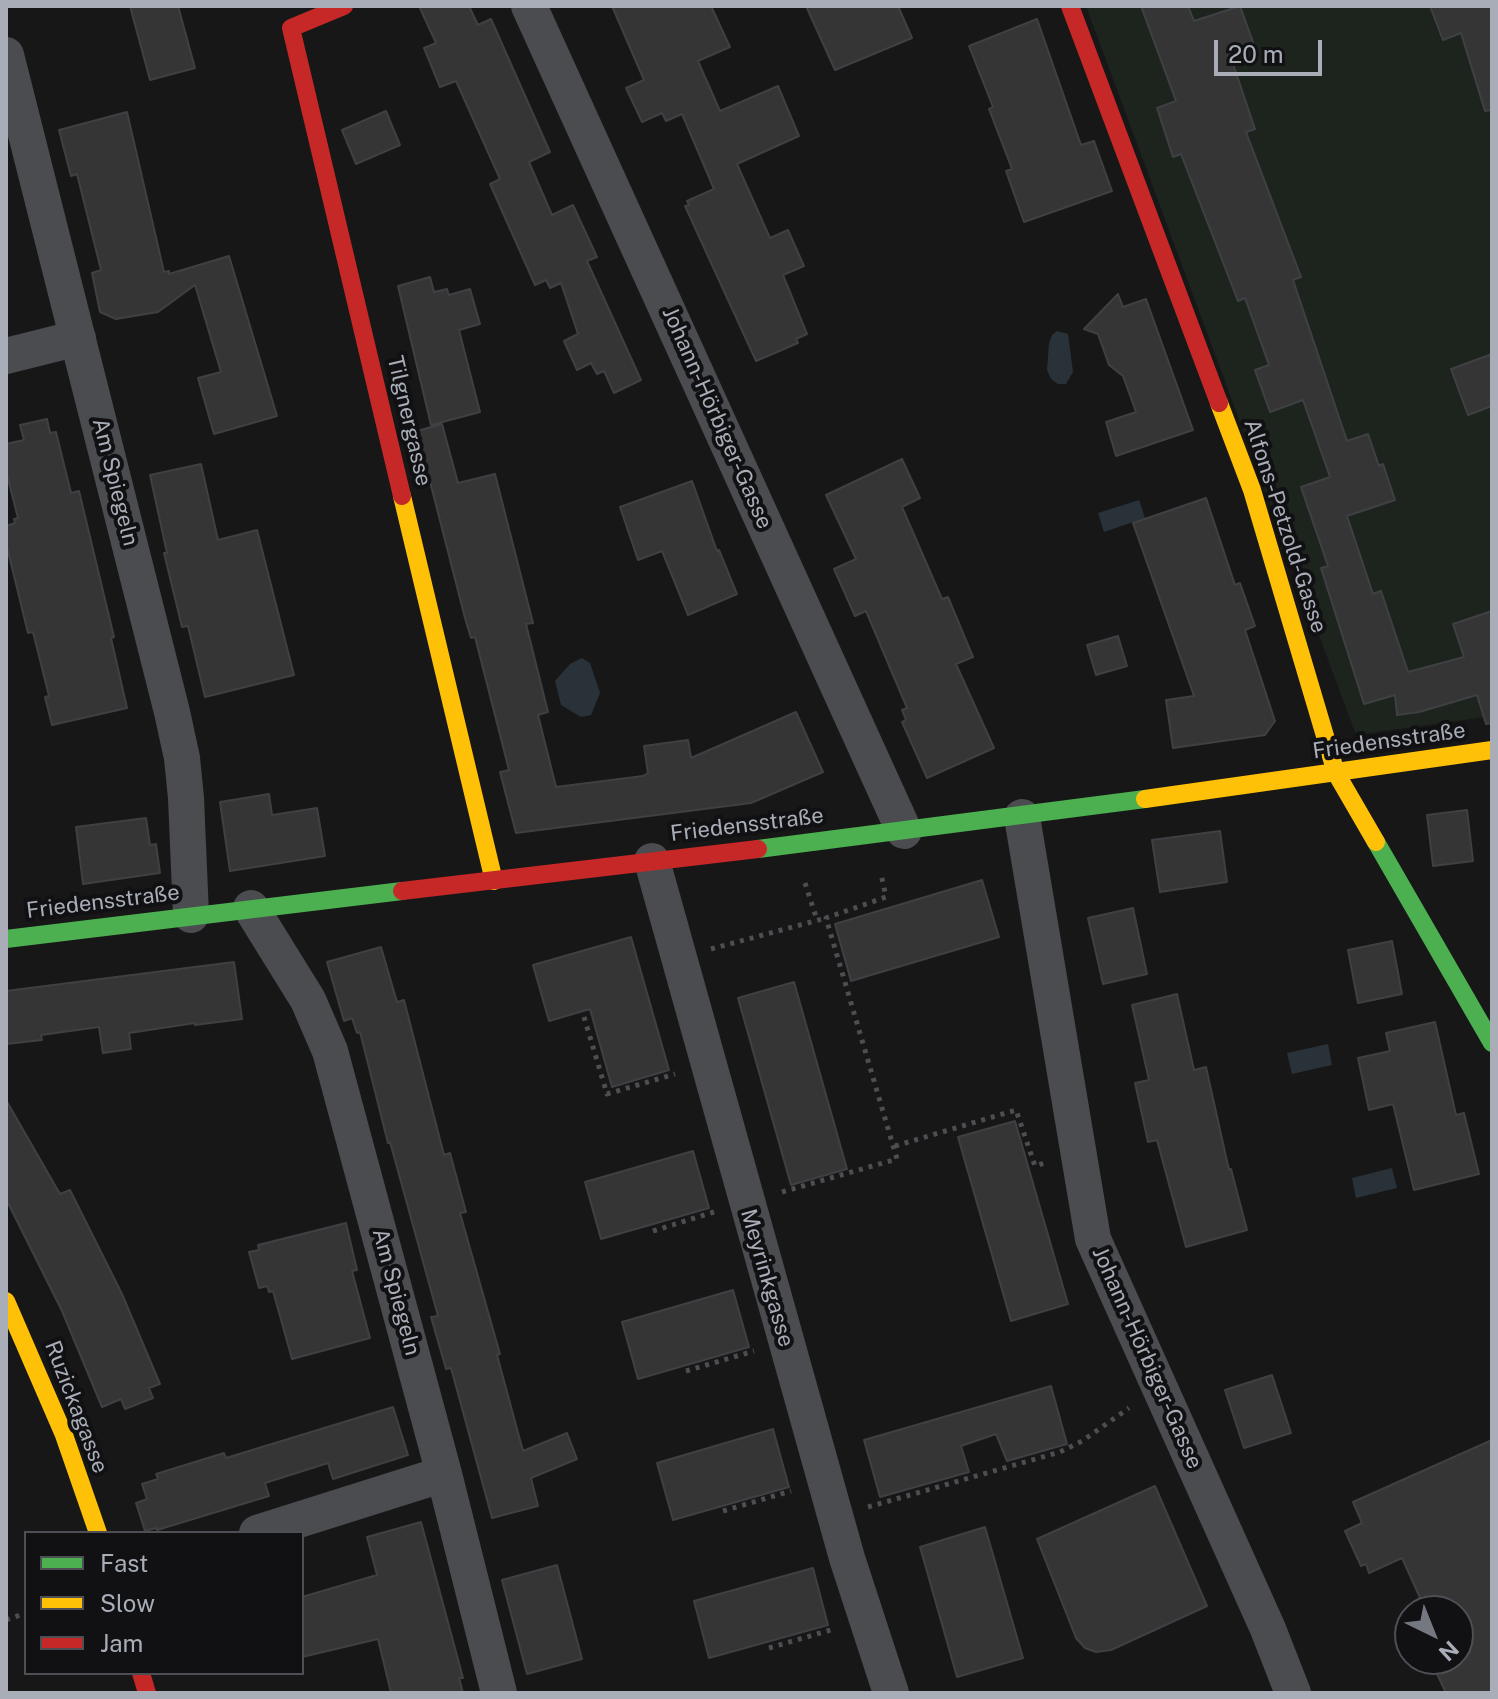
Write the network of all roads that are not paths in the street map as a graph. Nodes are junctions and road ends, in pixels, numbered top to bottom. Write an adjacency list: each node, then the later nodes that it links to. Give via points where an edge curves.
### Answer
1 (344, 6): 12 (street, Tilgnergasse, via 291,28)
2 (529, 6): 10 (street, Johann-Hörbiger-Gasse)
3 (1070, 6): 8 (street, Alfons-Petzold-Gasse, via 1252,490)
4 (6, 55): 5 (street, Am Spiegeln)
5 (78, 338): 6 (street); 14 (street, Am Spiegeln, via 179,742)
6 (6, 356)
7 (1492, 750): 8 (street, Friedensstraße)
8 (1336, 773): 9 (street, Friedensstraße); 16 (street, Alfons-Petzold-Gasse)
9 (1022, 817): 10 (street, Friedensstraße); 23 (street, Johann-Hörbiger-Gasse, via 1093,1239)
10 (889, 832): 11 (street, Friedensstraße)
11 (652, 861): 12 (street, Friedensstraße); 22 (street, Meyrinkgasse, via 835,1517)
12 (494, 881): 13 (street, Friedensstraße)
13 (251, 908): 14 (street, Friedensstraße); 18 (street, Am Spiegeln, via 308,1000 330,1051)
14 (191, 915): 15 (street, Friedensstraße)
15 (6, 939)
16 (1492, 1043)
17 (6, 1301): 19 (street, Ruzickagasse, via 58,1421)
18 (444, 1474): 20 (street); 21 (street, Am Spiegeln)
19 (97, 1531)
20 (263, 1531)
21 (499, 1693)
22 (891, 1693)
23 (1293, 1693)

